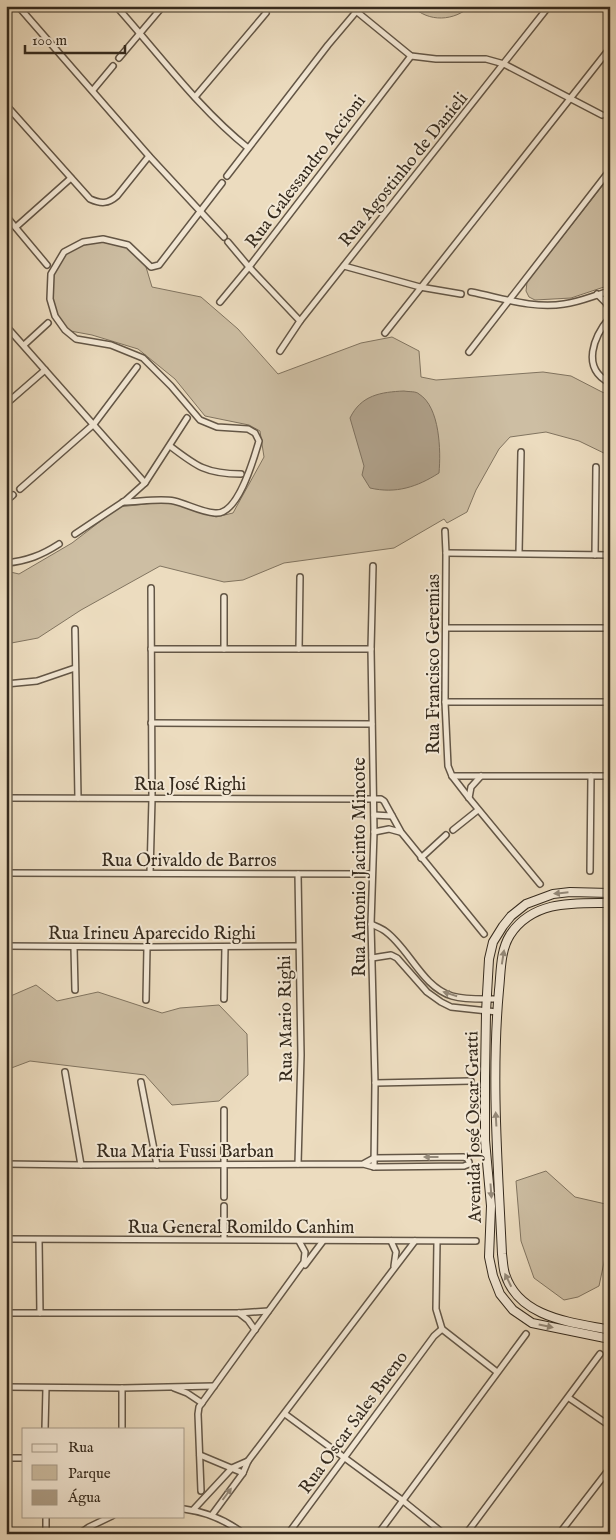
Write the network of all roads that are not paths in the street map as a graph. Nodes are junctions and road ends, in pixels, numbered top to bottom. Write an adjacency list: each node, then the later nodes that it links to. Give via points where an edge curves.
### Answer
1 (18, 6): 14 (street)
2 (116, 6): 8 (street)
3 (163, 6): 8 (street)
4 (361, 6): 6 (street)
5 (549, 6): 12 (street, Rua Agostinho de Danieli)
6 (356, 11): 10 (street); 19 (street)
7 (266, 13): 15 (street)
8 (141, 33): 11 (street); 15 (street)
9 (610, 48): 16 (street)
10 (411, 56): 12 (street, via 486,59); 30 (street, Rua Galessandro Accioni)
11 (119, 58)
12 (504, 64): 16 (street); 29 (street, Rua Agostinho de Danieli)
13 (113, 66): 14 (street)
14 (93, 90): 20 (street)
15 (195, 97): 19 (street)
16 (569, 98): 18 (street); 31 (street)
17 (6, 105): 23 (street)
18 (602, 114)
19 (248, 148): 22 (street)
20 (149, 156): 23 (street, via 117,196 105,203 90,199); 25 (street)
21 (610, 170): 36 (street)
22 (227, 176)
23 (71, 178): 27 (street)
24 (222, 183): 25 (street)
25 (200, 211): 30 (street); 61 (street, via 159,265 151,267 128,245 103,239 83,242 64,252 50,274 50,299 55,316 76,339 111,345 143,358 200,420 217,427 248,429 259,441 247,479 230,507 223,512 216,513 172,500)
26 (6, 216): 27 (street)
27 (16, 227): 28 (street)
28 (47, 265)
29 (344, 266): 31 (street); 40 (street, Rua Agostinho de Danieli)
30 (249, 267): 37 (street, Rua Galessandro Accioni); 40 (street)
31 (420, 287): 34 (street); 43 (street)
32 (610, 291): 35 (street)
33 (471, 292): 36 (street)
34 (461, 294)
35 (597, 294): 36 (street, via 576,302 554,305); 38 (street)
36 (509, 300): 46 (street)
37 (220, 302)
38 (610, 310)
39 (610, 317): 49 (street, via 599,330 592,352 600,377)
40 (300, 321): 45 (street, Rua Agostinho de Danieli)
41 (48, 323): 44 (street)
42 (6, 326): 44 (street)
43 (385, 332)
44 (24, 345): 48 (street)
45 (280, 351)
46 (469, 352)
47 (137, 367): 52 (street)
48 (45, 370): 50 (street); 52 (street)
49 (610, 383)
50 (6, 404)
51 (187, 418): 53 (street)
52 (94, 424): 57 (street); 58 (street)
53 (170, 446): 56 (street, via 197,466 222,474); 57 (street)
54 (522, 452): 66 (street)
55 (596, 467): 67 (street)
56 (241, 474)
57 (145, 483): 61 (street)
58 (20, 489)
59 (12, 495): 60 (street)
60 (6, 501)
61 (123, 502): 63 (street)
62 (445, 531): 65 (street, Rua Francisco Geremias)
63 (75, 534)
64 (59, 544): 69 (street, via 29,560)
65 (446, 553): 66 (street); 74 (street, Rua Francisco Geremias)
66 (519, 553): 67 (street)
67 (595, 555): 68 (street)
68 (610, 555)
69 (6, 563)
70 (373, 566): 80 (street, Rua Antonio Jacinto Mincote)
71 (300, 577): 79 (street)
72 (151, 588): 77 (street)
73 (224, 597): 78 (street)
74 (446, 628): 75 (street); 83 (street, Rua Francisco Geremias)
75 (610, 628)
76 (75, 629): 81 (street)
77 (151, 649): 78 (street); 85 (street)
78 (224, 649): 79 (street)
79 (299, 649): 80 (street)
80 (372, 649): 86 (street, Rua Antonio Jacinto Mincote)
81 (75, 668): 82 (street, via 37,681); 92 (street)
82 (6, 684)
83 (445, 702): 84 (street); 87 (street, Rua Francisco Geremias, via 446,754)
84 (610, 702)
85 (151, 723): 86 (street); 95 (street)
86 (372, 724): 93 (street, Rua Antonio Jacinto Mincote)
87 (452, 776): 88 (street); 94 (street, Rua Francisco Geremias)
88 (481, 776): 89 (street); 94 (street, via 471,787)
89 (591, 776): 90 (street); 104 (street)
90 (610, 776)
91 (6, 798): 92 (street, Rua José Righi)
92 (78, 798): 95 (street, Rua José Righi)
93 (374, 798): 95 (street, Rua José Righi); 97 (street, Rua Antonio Jacinto Mincote); 98 (street, via 384,801)
94 (468, 798): 96 (street, Rua Francisco Geremias)
95 (152, 799): 106 (street)
96 (478, 810): 99 (street); 109 (street, Rua Francisco Geremias)
97 (374, 816): 98 (street); 100 (street, Rua Antonio Jacinto Mincote)
98 (392, 816): 101 (street)
99 (453, 830)
100 (374, 832): 101 (street, via 389,829); 108 (street, Rua Antonio Jacinto Mincote)
101 (401, 832): 103 (street)
102 (446, 835): 103 (street)
103 (421, 858): 113 (street)
104 (590, 871)
105 (6, 873): 106 (street, Rua Orivaldo de Barros)
106 (150, 873): 107 (street, Rua Orivaldo de Barros)
107 (298, 874): 108 (street, Rua Orivaldo de Barros); 115 (street, Rua Mario Righi)
108 (372, 874): 112 (street, Rua Antonio Jacinto Mincote)
109 (540, 884)
110 (610, 893): 122 (street, Avenida José Oscar Gratti, one-way to 122, via 553,894 526,904 512,916 493,942)
111 (610, 903): 123 (street, Avenida José Oscar Gratti, one-way to 111, via 503,952 510,935 528,917 555,905)
112 (371, 924): 119 (street, Rua Antonio Jacinto Mincote); 122 (street, one-way to 112, via 445,994 384,930)
113 (484, 934)
114 (6, 946): 116 (street, Rua Irineu Aparecido Righi)
115 (298, 946): 118 (street, Rua Irineu Aparecido Righi); 135 (street, Rua Mario Righi, via 301,1055)
116 (74, 947): 117 (street, Rua Irineu Aparecido Righi); 120 (street)
117 (147, 947): 118 (street, Rua Irineu Aparecido Righi); 124 (street)
118 (224, 947): 121 (street)
119 (372, 958): 125 (street, via 397,958 427,992 441,1002 451,1007); 130 (street, Rua Antonio Jacinto Mincote)
120 (75, 990)
121 (224, 999)
122 (487, 999): 123 (street); 125 (street, Avenida José Oscar Gratti)
123 (498, 999): 126 (street, Avenida José Oscar Gratti)
124 (146, 1000)
125 (486, 1012): 126 (street); 162 (street, Avenida José Oscar Gratti, one-way to 162, via 485,1140 491,1190 489,1257 493,1276 500,1294 532,1323)
126 (497, 1012): 160 (street, Avenida José Oscar Gratti, one-way to 126, via 534,1310 521,1300 504,1273 494,1078)
127 (65, 1072): 137 (street)
128 (471, 1081): 130 (street)
129 (141, 1082): 138 (street)
130 (375, 1083): 133 (street, Rua Antonio Jacinto Mincote)
131 (224, 1110): 139 (street)
132 (6, 1153): 134 (street)
133 (374, 1158): 136 (street, Rua Maria Fussi Barban); 140 (street, Rua Antonio Jacinto Mincote); 140 (street, one-way to 133, via 469,1164 463,1157)
134 (7, 1164): 137 (street, Rua Maria Fussi Barban)
135 (298, 1164): 136 (street, Rua Maria Fussi Barban); 139 (street, Rua Maria Fussi Barban)
136 (363, 1164): 140 (street, Rua Maria Fussi Barban)
137 (81, 1165): 138 (street, Rua Maria Fussi Barban)
138 (157, 1165): 139 (street, Rua Maria Fussi Barban)
139 (224, 1165): 141 (street)
140 (374, 1168)
141 (224, 1197)
142 (224, 1206): 144 (street)
143 (6, 1239): 145 (street, Rua General Romildo Canhim)
144 (224, 1239): 145 (street, Rua General Romildo Canhim); 146 (street, Rua General Romildo Canhim)
145 (39, 1240): 156 (street)
146 (299, 1241): 147 (street, Rua General Romildo Canhim); 153 (street, via 306,1257)
147 (323, 1241): 148 (street, Rua General Romildo Canhim); 153 (street)
148 (390, 1241): 149 (street, Rua General Romildo Canhim); 152 (street, via 396,1252)
149 (415, 1241): 151 (street, Rua General Romildo Canhim); 152 (street)
150 (476, 1241): 151 (street, Rua General Romildo Canhim)
151 (437, 1242): 158 (street, via 436,1309)
152 (394, 1267): 172 (street)
153 (298, 1273): 154 (street)
154 (268, 1311): 157 (street); 159 (street)
155 (6, 1313): 156 (street)
156 (40, 1313): 157 (street)
157 (239, 1313): 159 (street)
158 (442, 1329): 164 (street); 177 (street, Rua Oscar Sales Bueno)
159 (255, 1330): 165 (street)
160 (610, 1330)
161 (526, 1334): 164 (street)
162 (610, 1339)
163 (600, 1354): 170 (street)
164 (497, 1372): 185 (street)
165 (214, 1386): 167 (street); 171 (street)
166 (6, 1387): 168 (street)
167 (174, 1387): 169 (street); 171 (street)
168 (46, 1388): 169 (street); 174 (street)
169 (122, 1388): 175 (street)
170 (568, 1398): 173 (street); 197 (street)
171 (202, 1403): 176 (street, via 198,1414)
172 (285, 1414): 177 (street); 180 (street)
173 (610, 1426)
174 (45, 1428)
175 (122, 1428)
176 (200, 1455): 181 (street); 184 (street)
177 (344, 1457): 185 (street); 194 (street, Rua Oscar Sales Bueno)
178 (6, 1458): 179 (street)
179 (22, 1458)
180 (248, 1461): 181 (street); 183 (street)
181 (232, 1468): 183 (street); 187 (street)
182 (610, 1468): 198 (street)
183 (243, 1473): 188 (street, one-way to 183)
184 (201, 1491)
185 (402, 1500): 195 (street); 196 (street)
186 (185, 1509): 187 (street)
187 (194, 1510): 188 (street)
188 (212, 1515): 193 (street)
189 (46, 1518): 191 (street)
190 (107, 1518): 192 (street)
191 (46, 1534)
192 (78, 1534)
193 (244, 1534)
194 (288, 1534)
195 (378, 1534)
196 (444, 1534)
197 (466, 1534)
198 (559, 1534)

